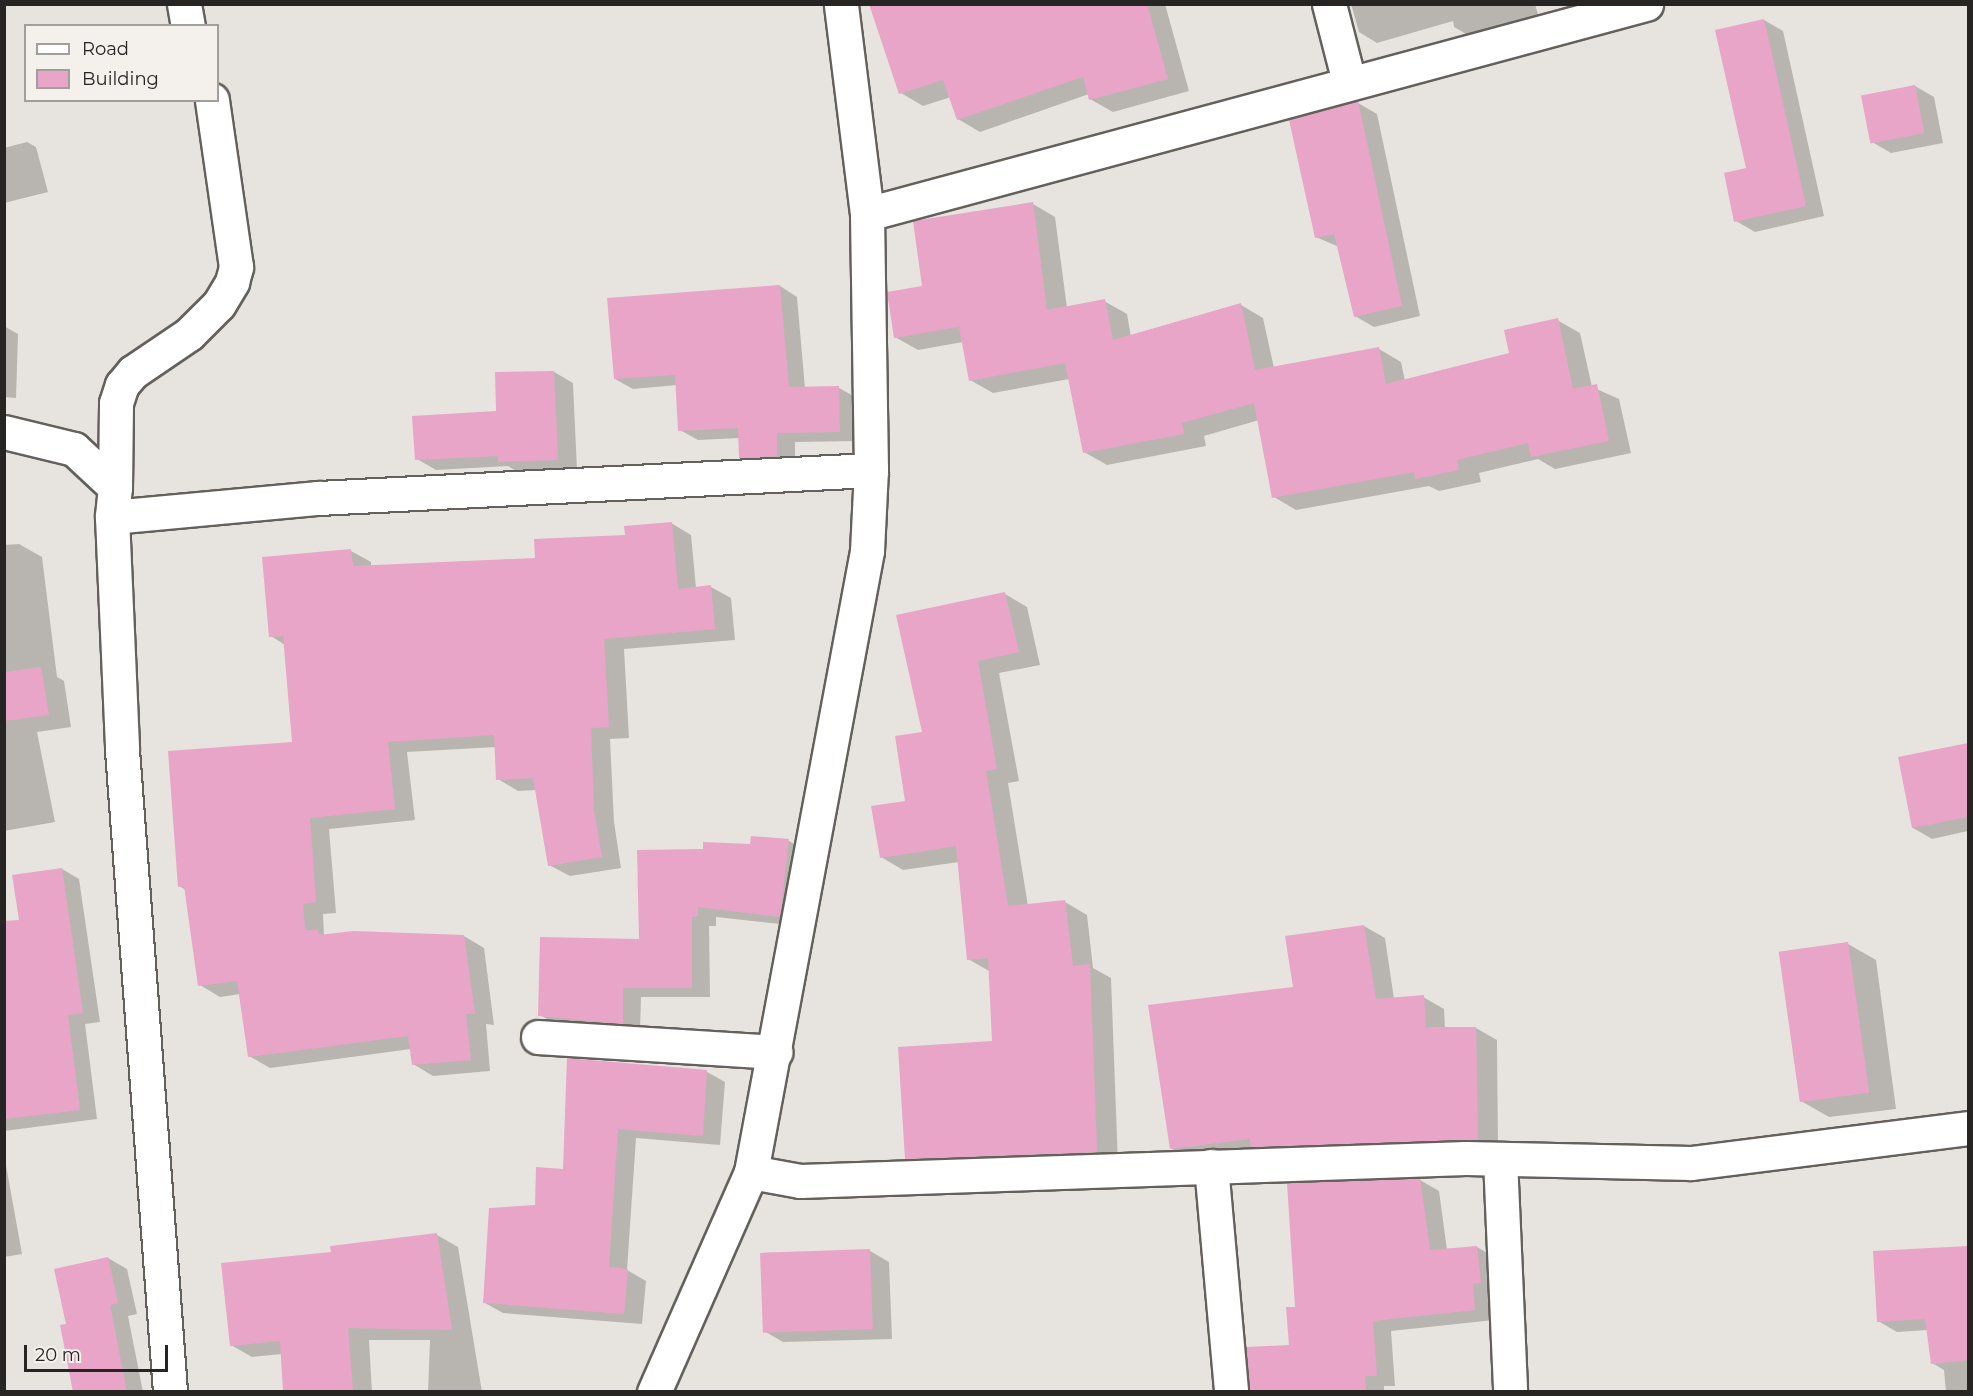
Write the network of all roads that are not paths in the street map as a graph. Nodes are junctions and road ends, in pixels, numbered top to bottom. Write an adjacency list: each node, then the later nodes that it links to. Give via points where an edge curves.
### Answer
1 (184, 4): 5 (street)
2 (841, 4): 8 (street)
3 (1329, 4): 6 (street)
4 (1646, 4): 6 (street)
5 (188, 24)
6 (1349, 82): 8 (street)
7 (212, 102): 11 (street, via 236,267 219,304 189,334 133,372 122,386 116,403)
8 (867, 214): 10 (street)
9 (4, 432): 11 (street, via 74,449)
10 (871, 470): 11 (street, via 318,498); 13 (street, via 867,551)
11 (114, 502): 18 (street, via 122,750)
12 (538, 1037): 13 (street)
13 (776, 1052): 17 (street)
14 (1968, 1128): 15 (street, via 1691,1163)
15 (1500, 1159): 16 (street); 21 (street)
16 (1211, 1167): 17 (street, via 800,1181); 20 (street)
17 (752, 1172): 19 (street)
18 (170, 1392)
19 (654, 1392)
20 (1231, 1392)
21 (1510, 1392)

